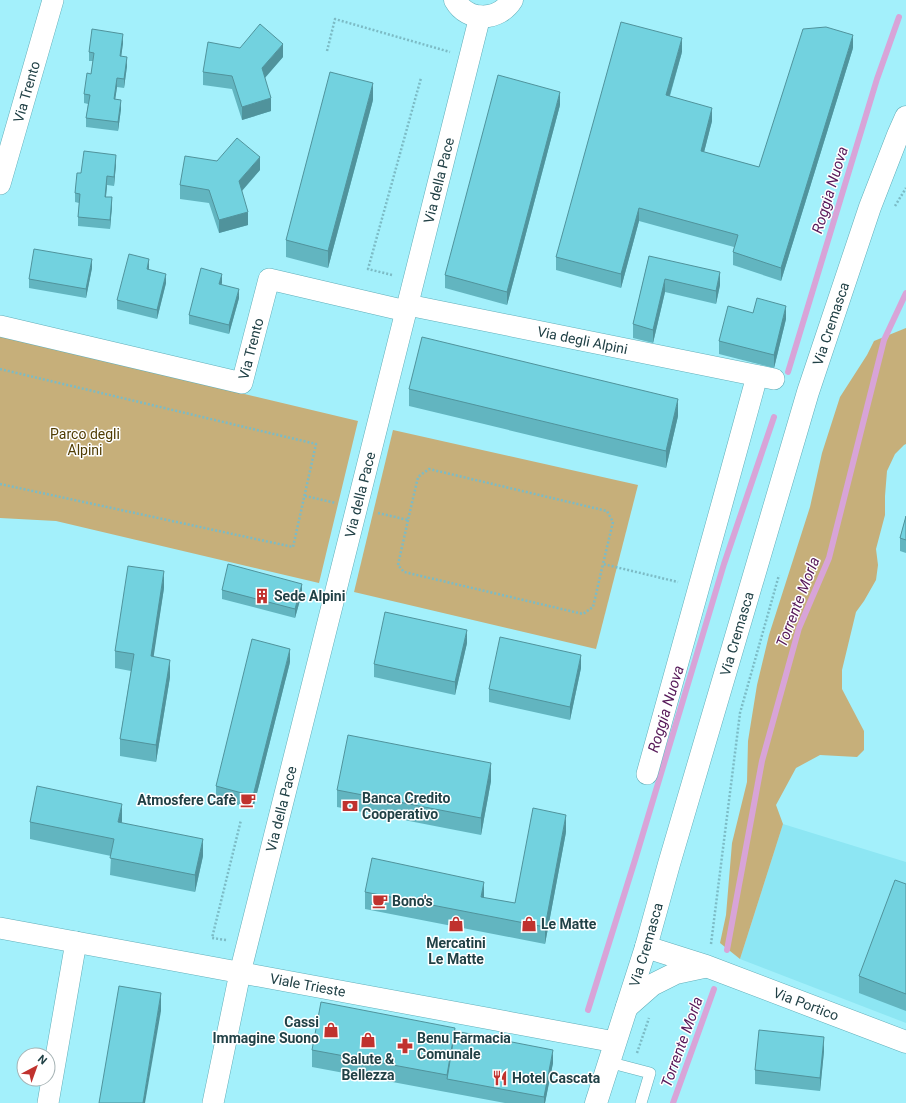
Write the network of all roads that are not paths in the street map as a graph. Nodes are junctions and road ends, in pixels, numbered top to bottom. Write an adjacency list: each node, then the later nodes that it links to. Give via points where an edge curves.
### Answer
1 (53, 0): 7 (street, Via Trento)
2 (455, 0): 4 (main road, via 465,11)
3 (512, 0): 4 (main road, via 501,12 491,16)
4 (480, 16): 9 (street, Via della Pace)
5 (906, 117): 8 (main road, Via Cremasca)
6 (906, 149): 8 (main road, Via Cremasca)
7 (0, 184)
8 (870, 206): 14 (main road, Via Cremasca, via 808,392)
9 (407, 308): 10 (street, Via Trento, via 269,279 242,383); 11 (street, Via degli Alpini, via 765,377 723,500); 16 (street, Via della Pace)
10 (0, 326)
11 (647, 774)
12 (0, 928): 13 (street, Viale Trieste)
13 (76, 942): 16 (street, Viale Trieste); 20 (street)
14 (646, 947): 15 (main road, Via Portico); 17 (main road, Via Cremasca)
15 (706, 966): 17 (main road, via 670,976 652,986); 18 (main road, Via Portico)
16 (240, 973): 19 (street, Viale Trieste); 21 (street, Via della Pace)
17 (627, 1007): 19 (main road, Via Cremasca)
18 (906, 1042)
19 (612, 1052): 22 (main road, Via Cremasca); 23 (lane, via 632,1068 650,1073)
20 (48, 1103)
21 (213, 1103)
22 (596, 1103)
23 (641, 1103)

